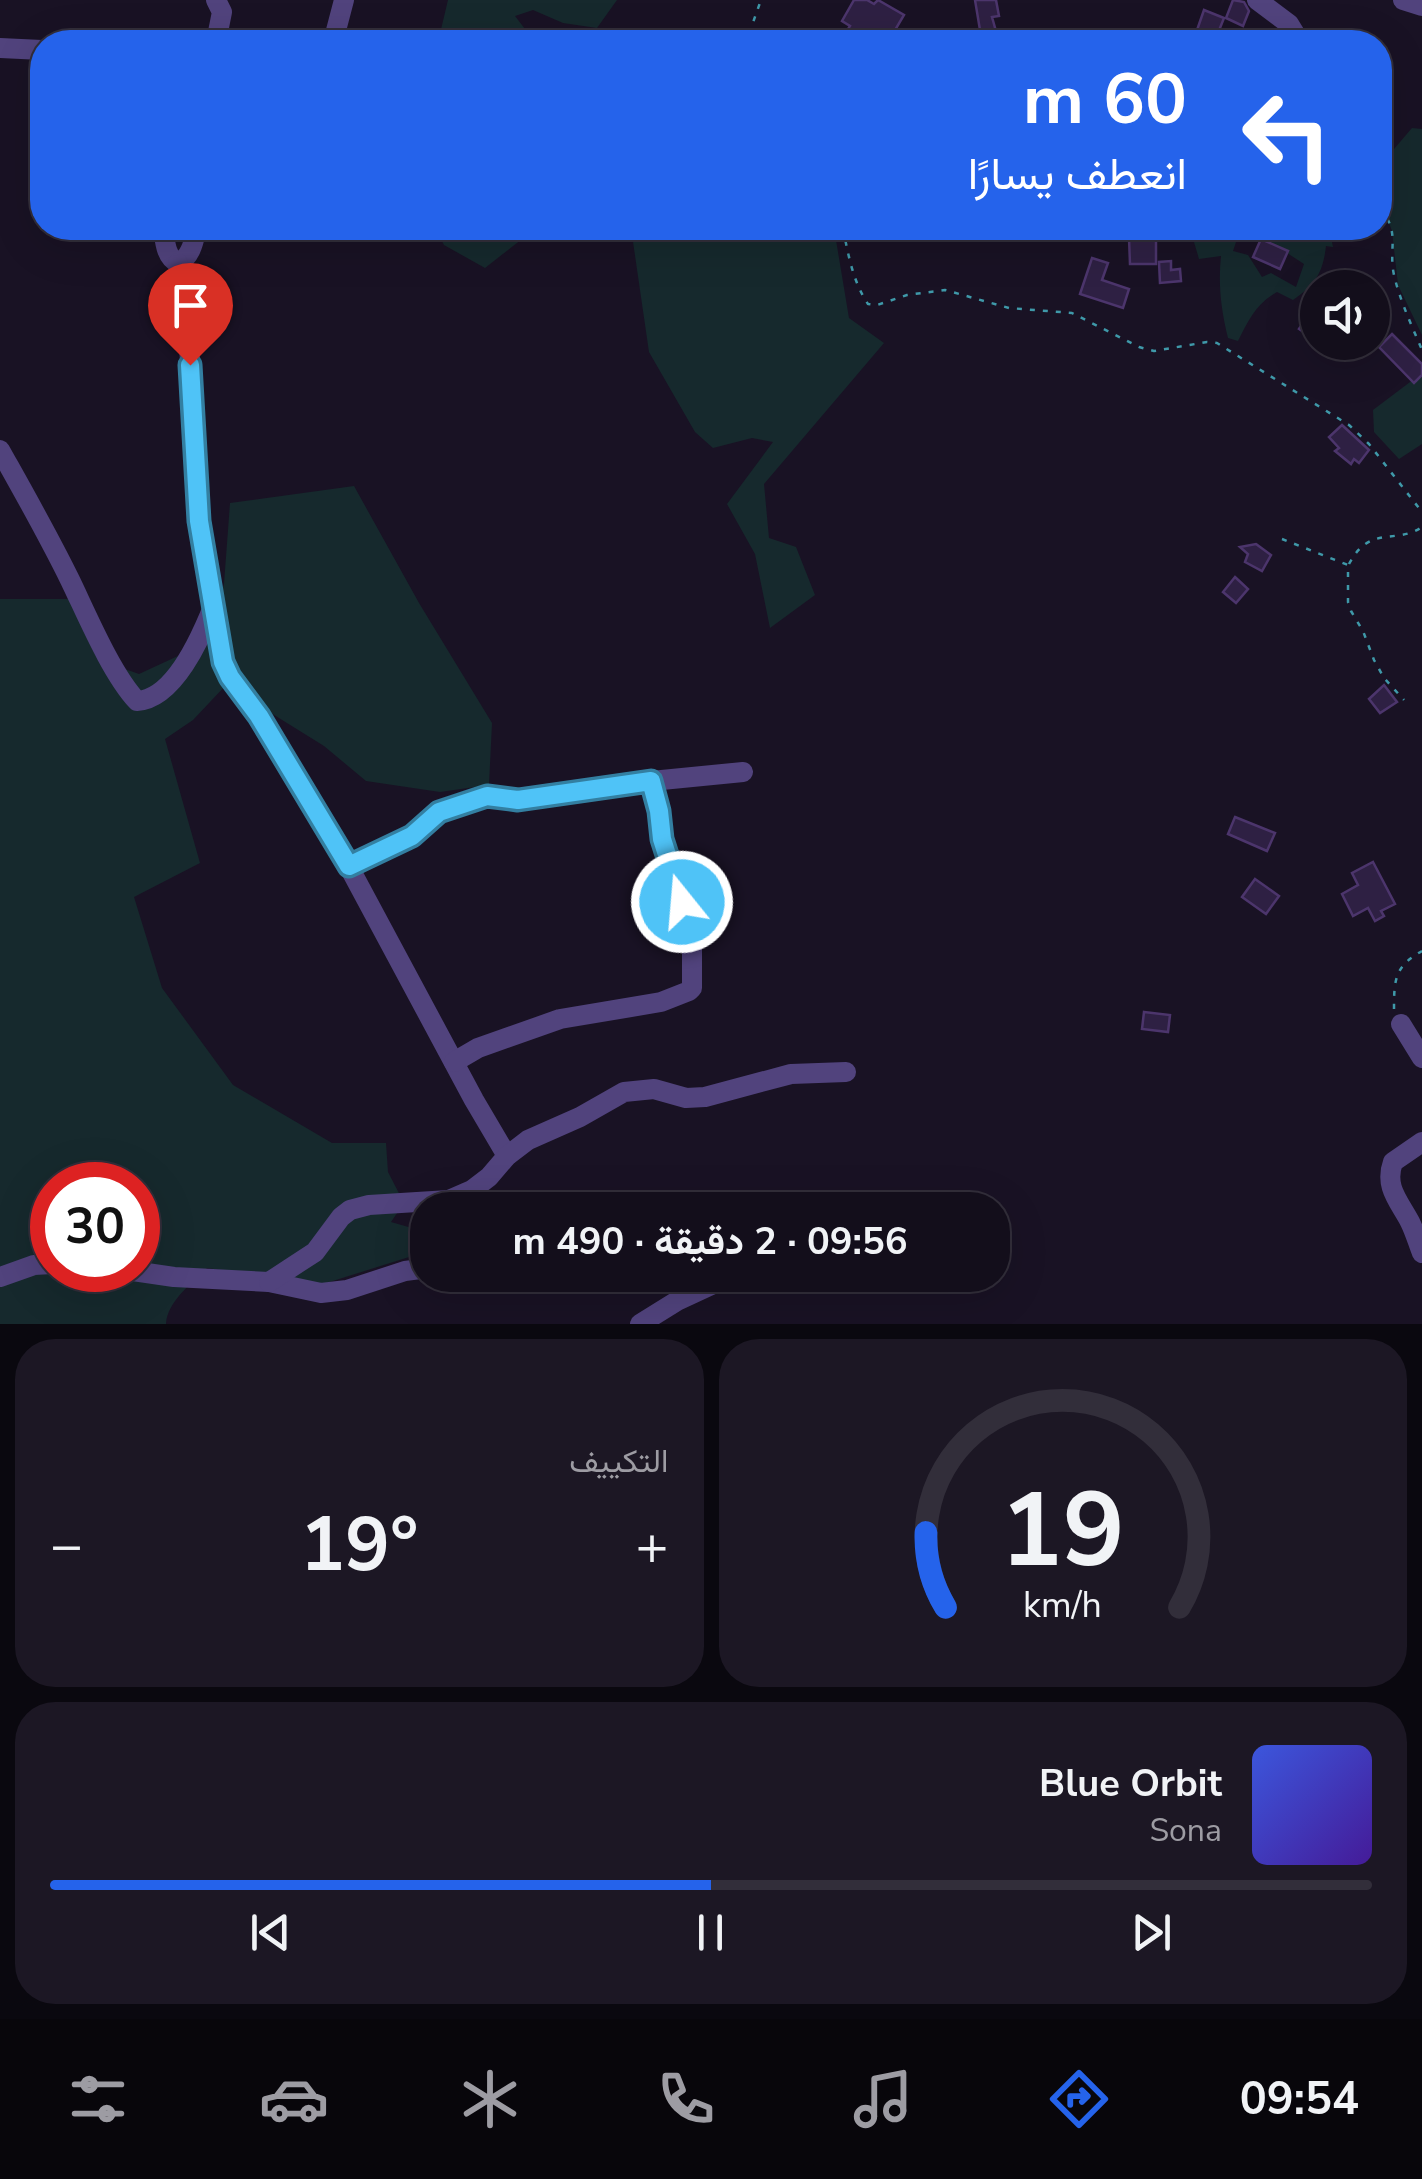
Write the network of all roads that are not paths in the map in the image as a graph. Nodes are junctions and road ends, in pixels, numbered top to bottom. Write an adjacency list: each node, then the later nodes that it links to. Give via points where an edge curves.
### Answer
1 (216, 0): 6 (street, via 222,12)
2 (344, 0): 7 (street)
3 (1257, 0): 8 (street)
4 (1403, 0): 5 (street)
5 (1422, 6)
6 (218, 30)
7 (336, 30)
8 (1293, 30)
9 (0, 48): 10 (street)
10 (30, 49)
11 (165, 240): 13 (street)
12 (194, 240): 13 (street)
13 (178, 263): 15 (street, via 199,521)
14 (0, 450): 15 (street, via 137,701 148,700 180,673)
15 (213, 607): 18 (street, via 230,677)
16 (743, 772): 17 (street)
17 (651, 781): 18 (street, via 518,800 487,796 439,812 412,836); 21 (street, via 690,929 692,988 661,1002 560,1019)
18 (349, 866): 21 (street)
19 (1400, 1024): 20 (street)
20 (1422, 1058)
21 (454, 1062): 24 (street)
22 (846, 1072): 24 (street, via 791,1074 705,1097 624,1092)
23 (1422, 1142): 25 (street, via 1393,1162 1389,1179)
24 (507, 1156): 30 (street, via 472,1190 448,1200 350,1210 315,1252)
25 (1422, 1253)
26 (30, 1266): 29 (street)
27 (410, 1270): 30 (street, via 331,1293)
28 (160, 1275): 30 (street)
29 (0, 1277)
30 (269, 1282)
31 (696, 1292): 32 (street)
32 (640, 1324)

